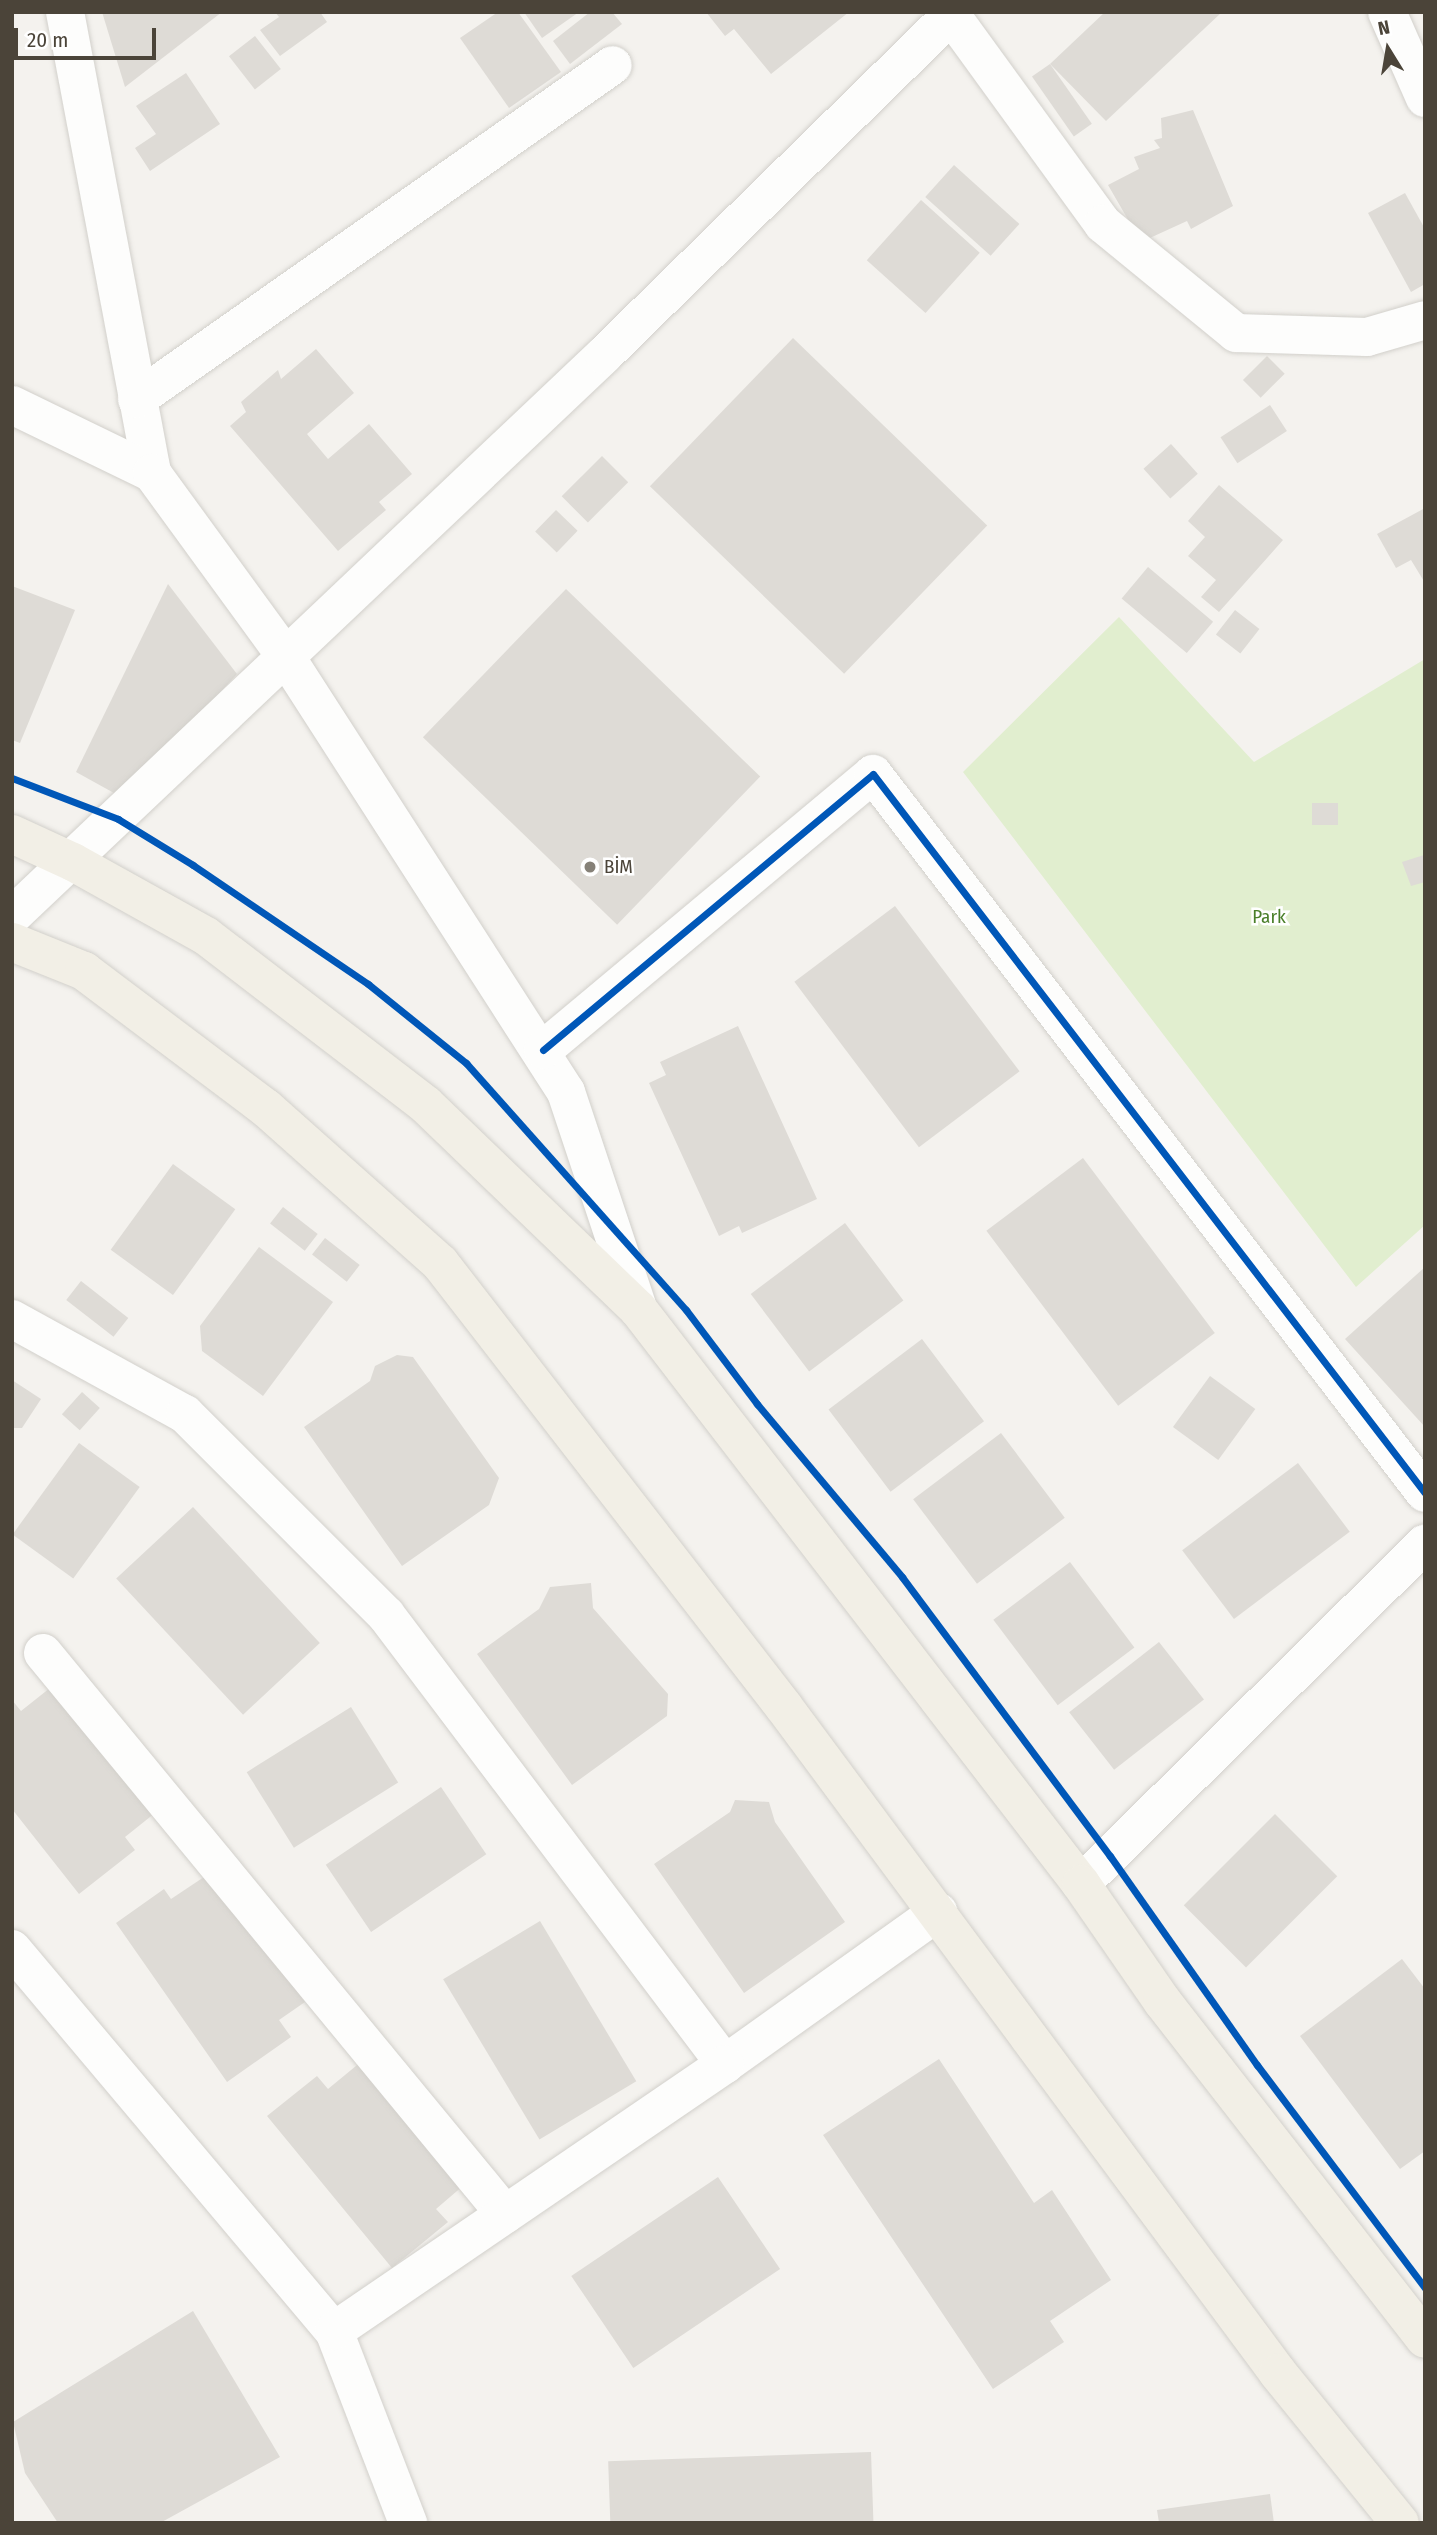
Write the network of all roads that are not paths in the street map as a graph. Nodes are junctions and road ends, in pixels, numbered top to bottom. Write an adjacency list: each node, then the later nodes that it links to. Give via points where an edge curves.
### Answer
1 (65, 12): 7 (street)
2 (1387, 12): 5 (street)
3 (951, 13): 6 (street, via 1103,224 1236,333 1367,337); 10 (street, via 604,355)
4 (613, 65): 7 (street)
5 (1425, 98)
6 (1425, 320)
7 (137, 399): 9 (street)
8 (12, 405): 9 (street)
9 (152, 473): 10 (street)
10 (286, 657): 12 (street); 15 (street)
11 (12, 834): 12 (main road)
12 (74, 862): 13 (street); 16 (main road, via 206,936 426,1105)
13 (12, 916)
14 (12, 942): 22 (main road, via 84,971 267,1108 440,1262)
15 (544, 1050): 16 (street, via 566,1092); 18 (street, via 873,774)
16 (638, 1309): 21 (main road)
17 (12, 1319): 24 (street, via 185,1414 387,1615)
18 (1425, 1493)
19 (1424, 1547): 21 (street)
20 (43, 1653): 25 (street)
21 (1081, 1884): 27 (main road, via 1163,2001)
22 (938, 1912): 24 (street); 29 (main road, via 1278,2373)
23 (12, 1949): 26 (street)
24 (725, 2064): 25 (street)
25 (505, 2214): 26 (street)
26 (334, 2330): 28 (street)
27 (1425, 2339)
28 (408, 2523)
29 (1400, 2523)

